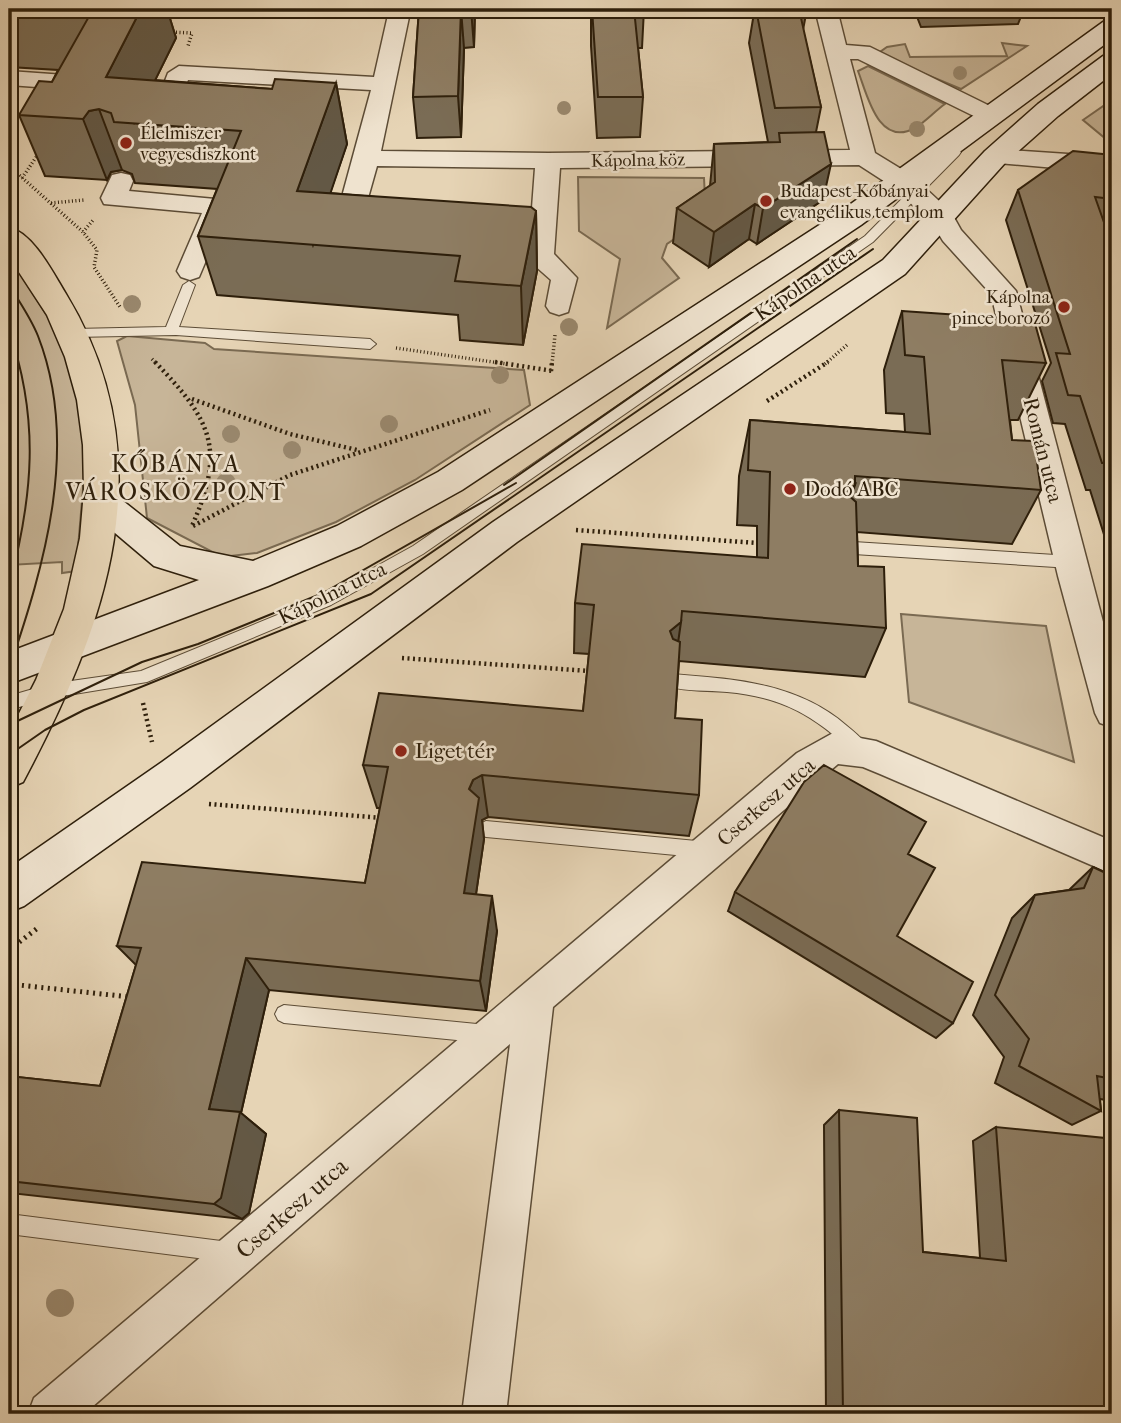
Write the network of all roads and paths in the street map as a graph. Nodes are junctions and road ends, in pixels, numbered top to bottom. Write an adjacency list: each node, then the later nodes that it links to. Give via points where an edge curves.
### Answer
1 (406, 9): 9 (street, via 399,15)
2 (826, 9): 5 (street)
3 (1112, 27): 10 (street, Kápolna utca)
4 (167, 32): 7 (path, via 192,33)
5 (837, 52): 10 (street, via 862,52); 17 (street)
6 (1112, 62): 18 (street, Kápolna utca)
7 (179, 73): 9 (street); 11 (street)
8 (9, 78): 16 (street, via 79,83)
9 (384, 84): 15 (street)
10 (992, 116): 23 (street, Kápolna utca)
11 (160, 122): 12 (street); 14 (street)
12 (187, 124)
13 (346, 134): 15 (street, Kápolna köz)
14 (141, 139)
15 (370, 147): 19 (street, Kápolna köz); 25 (street, via 341,245)
16 (40, 153): 21 (path)
17 (864, 157): 19 (street, Kápolna köz); 23 (street)
18 (995, 158): 20 (street); 23 (street, Kápolna utca)
19 (548, 161): 27 (street)
20 (1112, 165)
21 (22, 178)
22 (121, 181): 28 (street, via 113,198 217,206)
23 (919, 197): 42 (street, Román utca, via 1003,291); 43 (street, Kápolna utca, via 851,218 450,481 349,536); 49 (lane, Kápolna utca, via 869,239 418,550 326,601 142,677); 63 (street, Kápolna utca, via 894,267 505,532)
24 (9, 237): 31 (main road, via 38,273)
25 (368, 247)
26 (474, 253): 27 (street)
27 (541, 257): 29 (street, via 564,278)
28 (190, 278): 30 (lane)
29 (559, 306)
30 (171, 331): 31 (lane); 32 (lane)
31 (74, 333): 37 (main road, via 100,433)
32 (370, 344): 33 (path, via 560,372)
33 (548, 380)
34 (191, 399): 36 (path, via 290,434)
35 (500, 406): 36 (path)
36 (359, 450): 38 (path, via 290,475)
37 (101, 502): 43 (street, via 167,556); 44 (main road, via 89,585)
38 (192, 527)
39 (575, 530): 40 (path)
40 (757, 543)
41 (838, 547): 42 (lane)
42 (1071, 562): 52 (street, Román utca)
43 (255, 576): 44 (street, Kápolna utca)
44 (70, 644): 46 (street, Kápolna utca); 49 (main road)
45 (399, 658): 47 (path)
46 (9, 668)
47 (590, 671)
48 (673, 681): 54 (lane, via 756,687 793,700 841,728)
49 (50, 691): 51 (lane, Kápolna utca); 55 (main road)
50 (142, 700): 53 (path)
51 (9, 703)
52 (1112, 713)
53 (153, 747)
54 (864, 752): 61 (street, Cserkesz utca, via 833,748 822,754); 62 (street, Cserkesz utca)
55 (9, 770)
56 (220, 796): 57 (path)
57 (209, 804): 58 (path); 59 (path)
58 (203, 808)
59 (384, 818)
60 (486, 829): 61 (lane)
61 (710, 850): 68 (street, Cserkesz utca)
62 (1112, 859)
63 (9, 892)
64 (33, 931): 65 (path)
65 (9, 950)
66 (9, 984): 67 (path)
67 (134, 998)
68 (535, 1001): 70 (street, Cserkesz utca); 74 (street)
69 (284, 1014): 70 (lane)
70 (494, 1035): 72 (street, Cserkesz utca)
71 (9, 1224): 72 (lane)
72 (239, 1253): 73 (street, Cserkesz utca)
73 (50, 1414)
74 (484, 1414)

